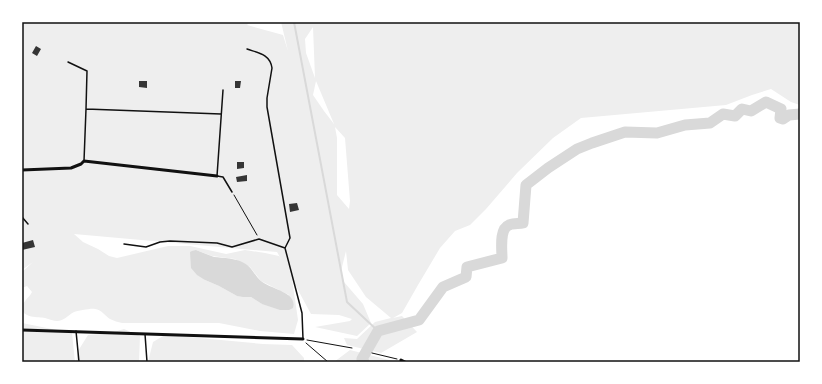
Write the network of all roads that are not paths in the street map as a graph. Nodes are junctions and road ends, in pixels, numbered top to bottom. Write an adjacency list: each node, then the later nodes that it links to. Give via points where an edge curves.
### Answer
1 (247, 49): 13 (lane, via 266,56 272,68 267,107 290,238)
2 (68, 62): 4 (lane, via 87,71)
3 (223, 90): 5 (lane)
4 (86, 109): 5 (lane); 6 (lane)
5 (221, 114): 8 (lane)
6 (84, 161): 7 (street, via 71,168); 8 (street)
7 (22, 170)
8 (217, 176): 9 (lane, via 223,177)
9 (232, 192)
10 (22, 217): 11 (lane)
11 (28, 224)
12 (124, 244): 13 (lane, via 146,247 170,241 217,243 232,247 259,239)
13 (285, 248): 17 (lane, via 302,313)
14 (22, 330): 15 (street)
15 (76, 331): 16 (street); 18 (lane)
16 (145, 334): 17 (street); 19 (lane)
17 (303, 339)
18 (79, 362)
19 (146, 362)

